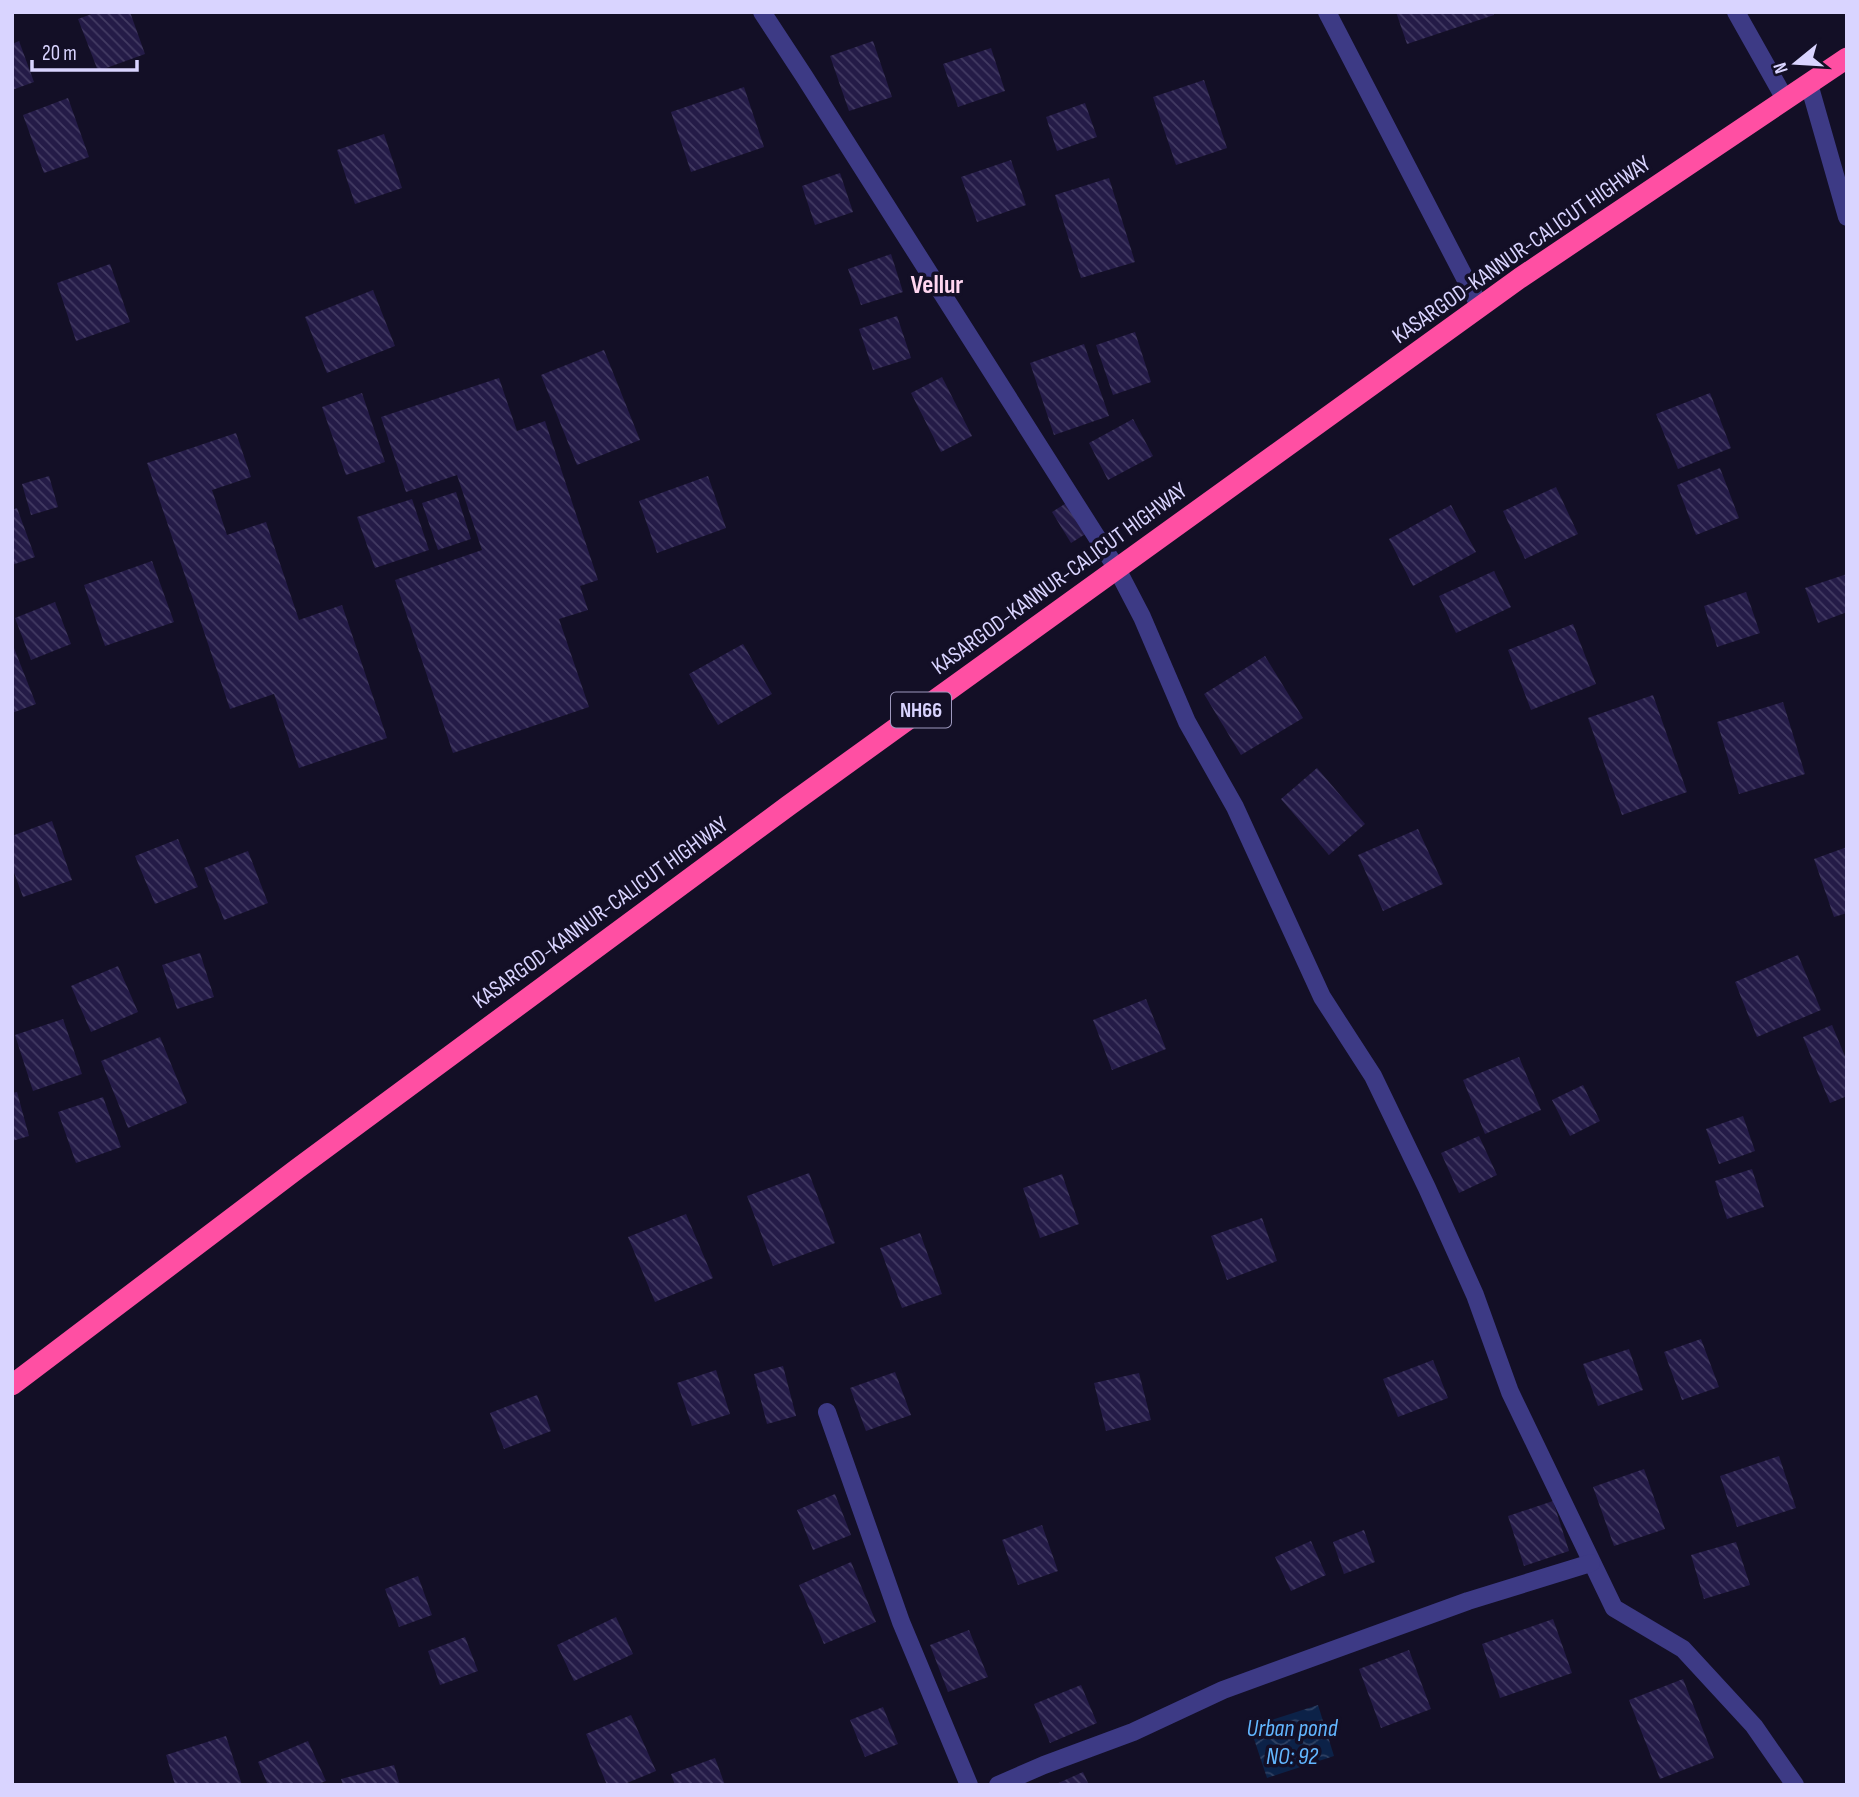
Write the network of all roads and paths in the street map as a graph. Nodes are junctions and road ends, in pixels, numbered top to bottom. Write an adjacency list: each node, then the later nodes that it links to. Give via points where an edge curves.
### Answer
1 (762, 12): 9 (street)
2 (1327, 12): 8 (street)
3 (1736, 12): 6 (street)
4 (1847, 58): 5 (highway, KASARGOD-KANNUR-CALICUT HIGHWAY / NH66)
5 (1809, 84): 6 (highway, KASARGOD-KANNUR-CALICUT HIGHWAY / NH66); 7 (street)
6 (1785, 99): 8 (highway, KASARGOD-KANNUR-CALICUT HIGHWAY / NH66)
7 (1847, 217)
8 (1480, 307): 9 (highway, KASARGOD-KANNUR-CALICUT HIGHWAY / NH66)
9 (1118, 569): 10 (highway, KASARGOD-KANNUR-CALICUT HIGHWAY / NH66, via 788,806); 12 (street, via 1322,998 1373,1076 1427,1188 1475,1296 1510,1392)
10 (12, 1385)
11 (827, 1412): 13 (street, via 901,1622)
12 (1591, 1563): 14 (street, via 1468,1601 1223,1690 1133,1732); 15 (street, via 1614,1608 1684,1649 1754,1726)
13 (969, 1785)
14 (998, 1785)
15 (1795, 1785)

